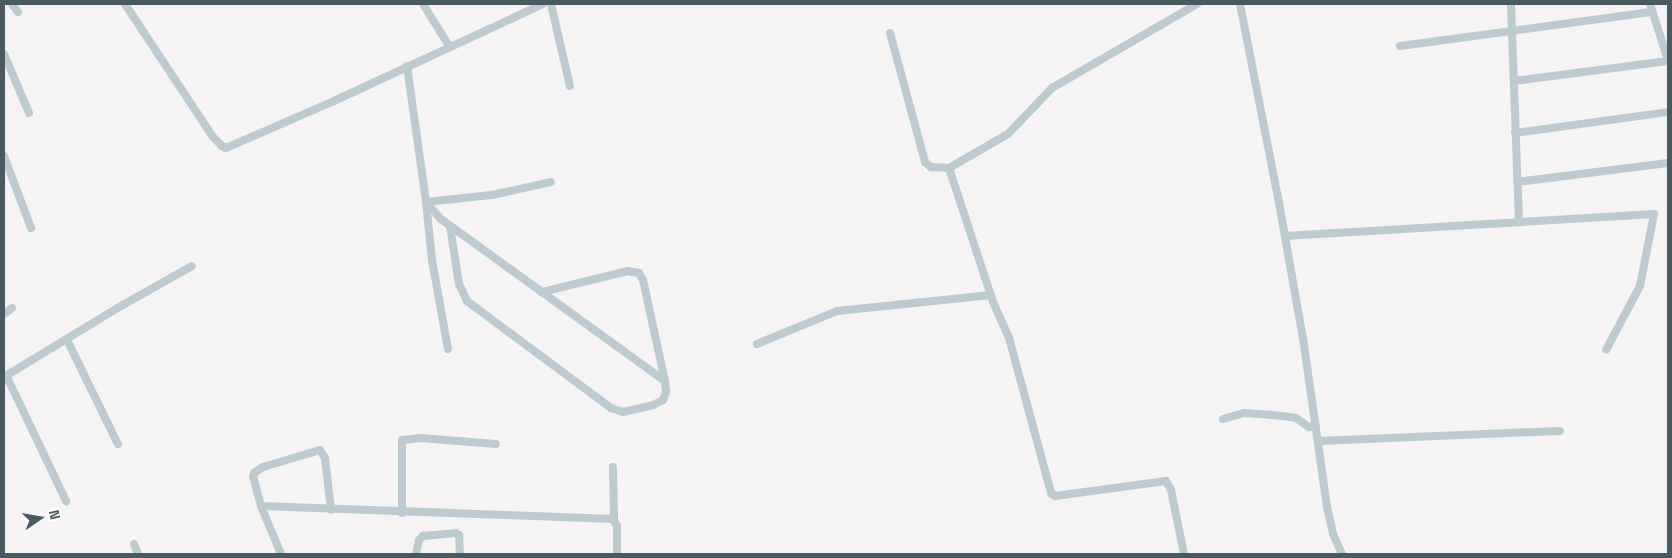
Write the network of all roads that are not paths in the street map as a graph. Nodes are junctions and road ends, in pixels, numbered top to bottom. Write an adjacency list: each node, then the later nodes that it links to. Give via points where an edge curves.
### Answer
1 (12, 4): 10 (street)
2 (125, 4): 18 (street, via 213,137 226,148)
3 (423, 4): 14 (street)
4 (543, 4): 14 (street)
5 (551, 4): 20 (street)
6 (1197, 4): 26 (street, via 1060,84 1008,134)
7 (1240, 4): 33 (street)
8 (1511, 4): 12 (street)
9 (1650, 4): 11 (street)
10 (18, 12)
11 (1653, 12): 12 (street); 17 (street)
12 (1512, 29): 15 (street); 19 (street)
13 (890, 33): 26 (street, via 925,162 931,167)
14 (449, 46): 18 (street)
15 (1400, 46)
16 (4, 54): 22 (street)
17 (1668, 61): 19 (street)
18 (407, 66): 29 (street)
19 (1514, 82): 23 (street)
20 (570, 86)
21 (1668, 112): 23 (street)
22 (29, 113)
23 (1515, 133): 28 (street)
24 (4, 156): 32 (street)
25 (1668, 163): 28 (street)
26 (949, 168): 36 (street)
27 (552, 182): 29 (street, via 492,195)
28 (1517, 182): 30 (street)
29 (426, 202): 31 (street); 41 (street, via 432,260)
30 (1519, 222): 33 (street); 42 (street, via 1654,214 1640,286)
31 (450, 226): 35 (street); 44 (street, via 463,297 611,408 623,412 658,404 665,396)
32 (31, 228)
33 (1285, 236): 46 (street)
34 (192, 266): 39 (street)
35 (542, 292): 44 (street); 44 (street, via 628,271 639,273)
36 (991, 294): 40 (street, via 837,311); 63 (street, via 1009,338 1051,493 1054,496 1166,481 1171,490)
37 (12, 308): 38 (street)
38 (4, 314)
39 (67, 340): 43 (street); 49 (street)
40 (757, 344)
41 (448, 349)
42 (1606, 350)
43 (5, 376): 52 (street)
44 (665, 382)
45 (1223, 419): 46 (street, via 1244,413 1296,418 1309,427)
46 (1316, 425): 48 (street)
47 (1560, 431): 48 (street)
48 (1318, 441): 64 (street, via 1327,508)
49 (118, 444)
50 (496, 444): 55 (street, via 421,438 402,440)
51 (612, 467): 56 (street)
52 (66, 501)
53 (261, 506): 54 (street); 54 (street, via 254,472 318,449 325,458); 59 (street)
54 (331, 510): 55 (street)
55 (402, 513): 56 (street)
56 (614, 520): 62 (street)
57 (134, 544): 58 (street)
58 (138, 554)
59 (281, 554)
60 (416, 554): 61 (street, via 423,536 456,533)
61 (460, 554)
62 (617, 554)
63 (1184, 554)
64 (1342, 554)

